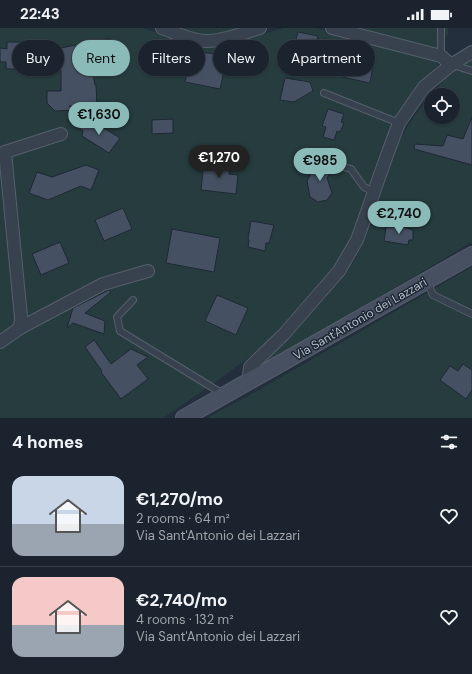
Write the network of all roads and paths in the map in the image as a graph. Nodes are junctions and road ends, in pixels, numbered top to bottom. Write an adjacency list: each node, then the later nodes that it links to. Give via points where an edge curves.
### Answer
1 (162, 28): 2 (street, via 207,41)
2 (260, 28)
3 (332, 28): 6 (street)
4 (441, 28): 6 (lane)
5 (472, 52): 7 (street, Via Sant'Antonio dei Lazzari)
6 (441, 56): 7 (street)
7 (451, 65): 8 (lane); 10 (street, Via Sant'Antonio dei Lazzari, via 424,87)
8 (472, 71)
9 (324, 93): 10 (lane)
10 (399, 124): 13 (street, Via Sant'Antonio dei Lazzari)
11 (61, 134): 19 (street, via 5,152)
12 (341, 166): 13 (lane, via 351,168 364,187)
13 (374, 192): 21 (street, Via Sant'Antonio dei Lazzari, via 357,240 339,271 284,334 250,367)
14 (472, 255): 16 (street, Via Sant'Antonio dei Lazzari)
15 (148, 271): 19 (street, via 102,284)
16 (426, 281): 18 (lane, via 433,295); 21 (street, Via Sant'Antonio dei Lazzari)
17 (133, 300): 22 (lane, via 117,317 120,331)
18 (472, 314)
19 (20, 328): 20 (street)
20 (0, 342)
21 (248, 383): 22 (street, Via Sant'Antonio dei Lazzari)
22 (224, 395): 23 (street, Via Sant'Antonio dei Lazzari)
23 (184, 418)

